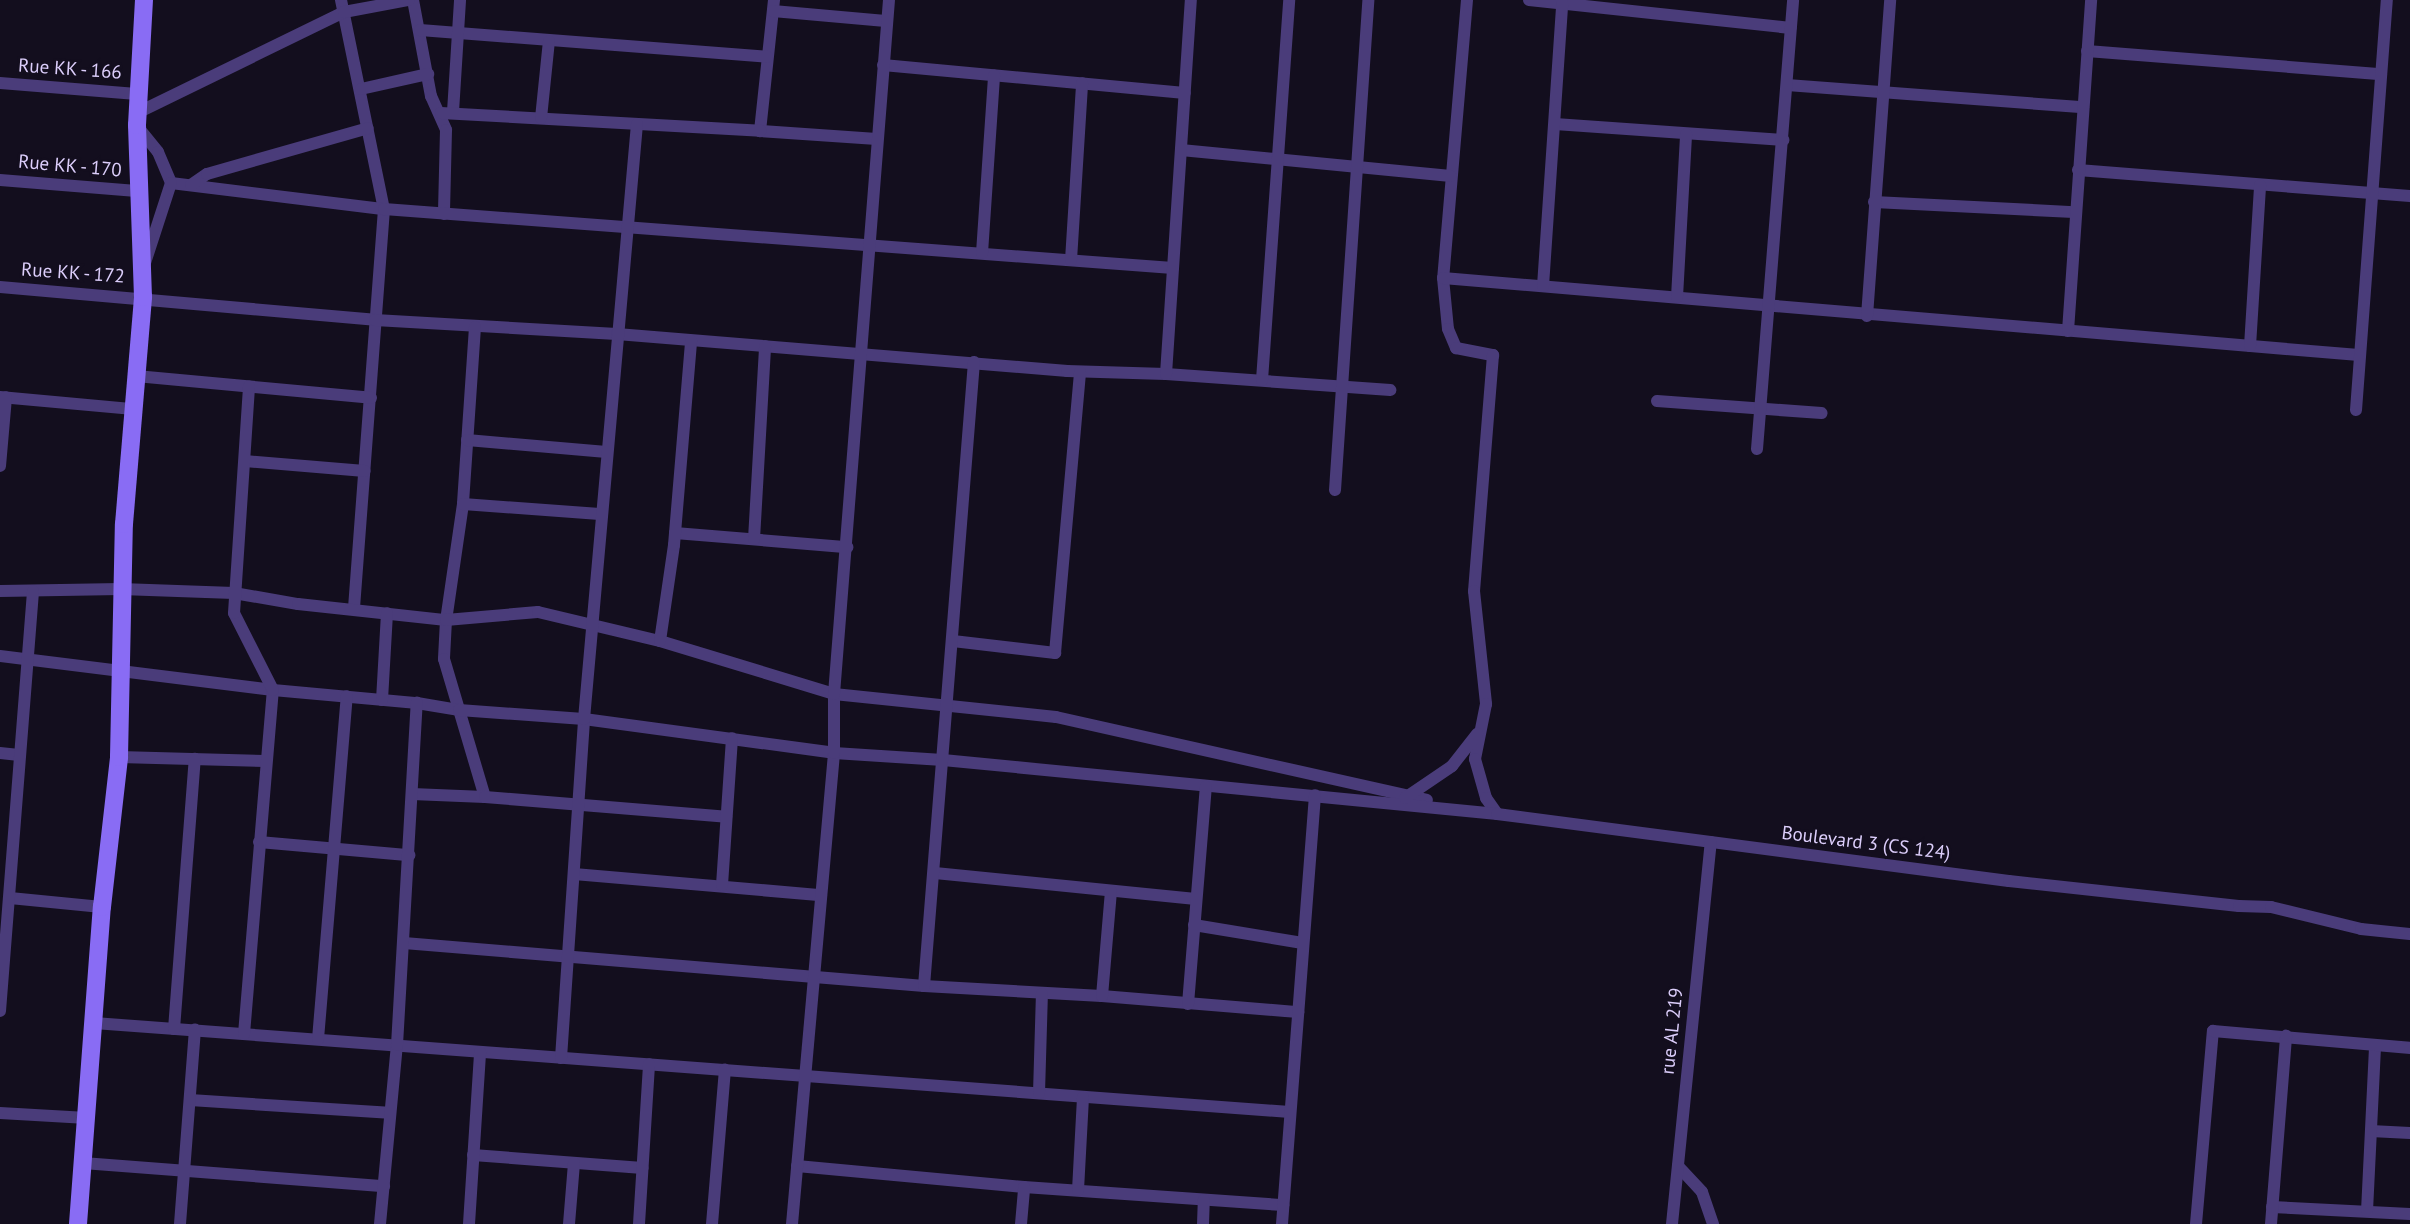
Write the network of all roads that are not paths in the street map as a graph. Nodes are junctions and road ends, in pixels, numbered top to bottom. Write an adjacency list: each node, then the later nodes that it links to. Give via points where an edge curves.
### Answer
1 (144, 0): 34 (street)
2 (411, 0): 16 (street); 19 (street)
3 (460, 0): 20 (street)
4 (889, 0): 17 (street)
5 (1191, 0): 33 (street)
6 (1289, 0): 47 (street)
7 (1368, 0): 48 (street)
8 (1467, 0): 50 (street)
9 (1529, 0): 14 (street)
10 (1793, 0): 18 (street)
11 (1890, 0): 32 (street)
12 (2091, 0): 22 (street)
13 (2387, 0): 26 (street)
14 (1562, 4): 18 (street); 40 (street)
15 (773, 5): 17 (street); 23 (street)
16 (343, 6): 31 (street); 38 (street)
17 (886, 21): 24 (street)
18 (1791, 28): 30 (street)
19 (420, 30): 20 (street); 25 (street)
20 (458, 33): 21 (street); 36 (street)
21 (549, 41): 23 (street); 37 (street)
22 (2087, 51): 26 (street); 35 (street)
23 (767, 57): 42 (street)
24 (883, 65): 27 (street); 44 (street)
25 (428, 74): 31 (street); 36 (street, via 431,96)
26 (2381, 74): 56 (street)
27 (994, 75): 29 (street); 64 (street)
28 (0, 83): 34 (street, Rue KK - 166)
29 (1082, 83): 33 (street); 65 (street)
30 (1787, 85): 32 (street); 45 (street)
31 (361, 89): 41 (street)
32 (1883, 92): 35 (street); 58 (street)
33 (1185, 93): 46 (street)
34 (138, 94): 38 (street)
35 (2083, 107): 49 (street)
36 (447, 113): 37 (street); 61 (street)
37 (541, 117): 39 (street)
38 (137, 119): 52 (street); 55 (street)
39 (637, 124): 42 (street); 62 (street)
40 (1555, 124): 43 (street); 69 (street)
41 (368, 128): 53 (street, via 207,174); 59 (street)
42 (760, 131): 44 (street)
43 (1686, 134): 45 (street); 72 (street)
44 (877, 139): 63 (street)
45 (1783, 140): 73 (street)
46 (1181, 150): 47 (street); 66 (street)
47 (1278, 158): 48 (street); 88 (street)
48 (1356, 165): 50 (street); 90 (street)
49 (2078, 170): 54 (street); 60 (street)
50 (1451, 176): 68 (street)
51 (0, 180): 55 (street, Rue KK - 170)
52 (172, 183): 53 (street); 67 (street)
53 (191, 185): 59 (street)
54 (2260, 186): 56 (street); 81 (street)
55 (137, 191): 67 (street)
56 (2371, 192): 57 (street); 83 (street)
57 (2410, 196)
58 (1874, 202): 60 (street); 74 (street)
59 (384, 209): 61 (street); 75 (street)
60 (2074, 212): 77 (street)
61 (444, 214): 62 (street)
62 (627, 227): 63 (street); 78 (street)
63 (869, 245): 64 (street); 82 (street)
64 (982, 253): 65 (street)
65 (1071, 260): 66 (street)
66 (1173, 268): 86 (street)
67 (141, 273): 71 (street)
68 (1443, 278): 69 (street); 132 (street, via 1448,329 1456,348 1493,355 1474,591 1486,705)
69 (1543, 286): 72 (street)
70 (0, 287): 71 (street, Rue KK - 172)
71 (143, 297): 75 (street, Rue KK - 172); 87 (street)
72 (1677, 298): 73 (street)
73 (1768, 307): 74 (street); 96 (street)
74 (1867, 316): 77 (street)
75 (375, 320): 76 (street, Rue KK - 172); 93 (street)
76 (474, 327): 78 (street, Rue KK - 172); 99 (street)
77 (2068, 331): 81 (street)
78 (617, 334): 79 (street, Rue KK - 172); 101 (street)
79 (691, 341): 80 (street, Rue KK - 172); 108 (street)
80 (765, 346): 82 (street, Rue KK - 172); 109 (street)
81 (2250, 346): 83 (street)
82 (861, 353): 84 (street, Rue KK - 172); 110 (street)
83 (2359, 355): 97 (street)
84 (974, 362): 85 (street, Rue KK - 172); 120 (street)
85 (1080, 372): 86 (street, Rue KK - 172); 120 (street, via 1055,653)
86 (1166, 374): 88 (street, Rue KK - 172)
87 (136, 376): 89 (street); 95 (street)
88 (1262, 380): 90 (street, Rue KK - 172)
89 (249, 386): 93 (street); 102 (street)
90 (1342, 386): 91 (street, Rue KK - 172); 105 (street)
91 (1390, 390)
92 (3, 397): 95 (street); 103 (street)
93 (370, 398): 104 (street)
94 (1657, 401): 96 (street)
95 (134, 409): 111 (street)
96 (1761, 409): 98 (street); 100 (street)
97 (2356, 410)
98 (1822, 413)
99 (467, 440): 101 (street); 106 (street)
100 (1757, 449)
101 (606, 452): 107 (street)
102 (245, 461): 104 (street); 114 (street)
103 (0, 466)
104 (365, 471): 115 (street)
105 (1335, 491)
106 (463, 504): 107 (street); 117 (street)
107 (600, 514): 118 (street)
108 (675, 533): 109 (street); 119 (street)
109 (754, 540): 110 (street)
110 (847, 547): 125 (street)
111 (121, 589): 113 (street); 114 (street); 123 (street)
112 (0, 591): 113 (street)
113 (33, 591): 122 (street)
114 (234, 593): 115 (street); 124 (street, via 238,624)
115 (354, 609): 116 (street)
116 (387, 613): 117 (street); 127 (street)
117 (446, 620): 118 (street, via 538,612); 130 (street, via 444,659)
118 (594, 625): 119 (street); 131 (street)
119 (660, 641): 125 (street)
120 (953, 641): 129 (street)
121 (0, 656): 122 (street, Boulevard 3 (CS 124))
122 (27, 658): 123 (street, Boulevard 3 (CS 124)); 136 (street)
123 (120, 670): 124 (street, Boulevard 3 (CS 124)); 137 (street)
124 (273, 690): 126 (street, Boulevard 3 (CS 124)); 140 (street)
125 (834, 694): 129 (street); 135 (street)
126 (347, 696): 127 (street, Boulevard 3 (CS 124)); 153 (street)
127 (382, 699): 128 (street, Boulevard 3 (CS 124))
128 (417, 703): 130 (street, Boulevard 3 (CS 124)); 142 (street)
129 (948, 705): 139 (street); 144 (street, via 1056,717)
130 (459, 710): 131 (street, Boulevard 3 (CS 124)); 145 (street)
131 (584, 719): 133 (street, Boulevard 3 (CS 124)); 146 (street)
132 (1480, 728): 144 (street, via 1452,766); 149 (street, via 1475,760)
133 (732, 738): 135 (street, Boulevard 3 (CS 124)); 150 (street)
134 (0, 753): 136 (street)
135 (834, 753): 139 (street, Boulevard 3 (CS 124)); 159 (street)
136 (19, 755): 160 (street)
137 (119, 757): 138 (street); 162 (street)
138 (195, 760): 140 (street); 177 (street)
139 (943, 760): 141 (street, Boulevard 3 (CS 124)); 155 (street)
140 (265, 761): 151 (street)
141 (1206, 787): 143 (street, Boulevard 3 (CS 124)); 161 (street)
142 (412, 794): 145 (street); 154 (street)
143 (1315, 795): 147 (street, Boulevard 3 (CS 124)); 166 (street)
144 (1409, 796): 147 (street); 148 (street)
145 (485, 797): 146 (street)
146 (578, 804): 150 (street); 156 (street)
147 (1394, 804): 148 (street, Boulevard 3 (CS 124))
148 (1479, 812): 149 (street, Boulevard 3 (CS 124))
149 (1497, 814): 152 (street, Boulevard 3 (CS 124))
150 (726, 817): 157 (street)
151 (259, 842): 153 (street); 179 (street)
152 (1711, 842): 164 (street, Boulevard 3 (CS 124), via 2009,881 2271,907 2361,929); 203 (street, rue AL 219)
153 (335, 847): 154 (street); 181 (street)
154 (409, 855): 165 (street)
155 (935, 873): 158 (street); 169 (street)
156 (574, 874): 157 (street); 167 (street)
157 (722, 886): 159 (street)
158 (1111, 891): 161 (street); 172 (street)
159 (821, 895): 168 (street)
160 (10, 898): 162 (street); 170 (street)
161 (1196, 899): 163 (street)
162 (102, 906): 176 (street)
163 (1194, 925): 166 (street); 173 (street)
164 (2410, 934)
165 (404, 943): 167 (street); 182 (street)
166 (1303, 943): 175 (street)
167 (568, 958): 168 (street); 186 (street)
168 (812, 977): 169 (street); 189 (street)
169 (924, 986): 171 (street)
170 (1, 987): 174 (street)
171 (1042, 994): 172 (street); 190 (street)
172 (1102, 996): 173 (street)
173 (1188, 1004): 175 (street)
174 (0, 1011)
175 (1298, 1012): 193 (street)
176 (94, 1023): 177 (street); 196 (street)
177 (174, 1029): 178 (street)
178 (195, 1030): 179 (street); 192 (street)
179 (244, 1034): 181 (street)
180 (2286, 1036): 183 (street); 211 (street); 227 (street, via 2213,1031)
181 (317, 1040): 182 (street)
182 (397, 1045): 185 (street); 195 (street)
183 (2375, 1045): 184 (street); 197 (street)
184 (2410, 1048)
185 (480, 1052): 186 (street); 199 (street)
186 (561, 1058): 187 (street)
187 (649, 1064): 188 (street); 204 (street)
188 (726, 1070): 189 (street); 220 (street)
189 (804, 1076): 190 (street); 202 (street)
190 (1038, 1093): 191 (street)
191 (1083, 1097): 193 (street); 208 (street)
192 (190, 1100): 195 (street); 205 (street)
193 (1290, 1112): 210 (street)
194 (0, 1113): 196 (street)
195 (389, 1113): 206 (street)
196 (87, 1118): 200 (street)
197 (2371, 1131): 198 (street); 212 (street)
198 (2410, 1133)
199 (473, 1154): 201 (street); 217 (street)
200 (83, 1163): 205 (street); 214 (street)
201 (573, 1163): 204 (street); 218 (street)
202 (797, 1166): 207 (street); 221 (street)
203 (1678, 1166): 225 (street, rue AL 219); 226 (street, via 1702,1192)
204 (643, 1168): 219 (street)
205 (184, 1172): 206 (street); 215 (street)
206 (384, 1186): 216 (street)
207 (1024, 1186): 208 (street); 222 (street)
208 (1078, 1190): 209 (street)
209 (1204, 1200): 210 (street); 223 (street)
210 (1283, 1205): 224 (street)
211 (2272, 1207): 212 (street); 228 (street)
212 (2367, 1211): 213 (street)
213 (2410, 1214)
214 (78, 1224)
215 (180, 1224)
216 (380, 1224)
217 (469, 1224)
218 (569, 1224)
219 (639, 1224)
220 (712, 1224)
221 (792, 1224)
222 (1021, 1224)
223 (1203, 1224)
224 (1282, 1224)
225 (1672, 1224)
226 (1713, 1224)
227 (2196, 1224)
228 (2270, 1224)

